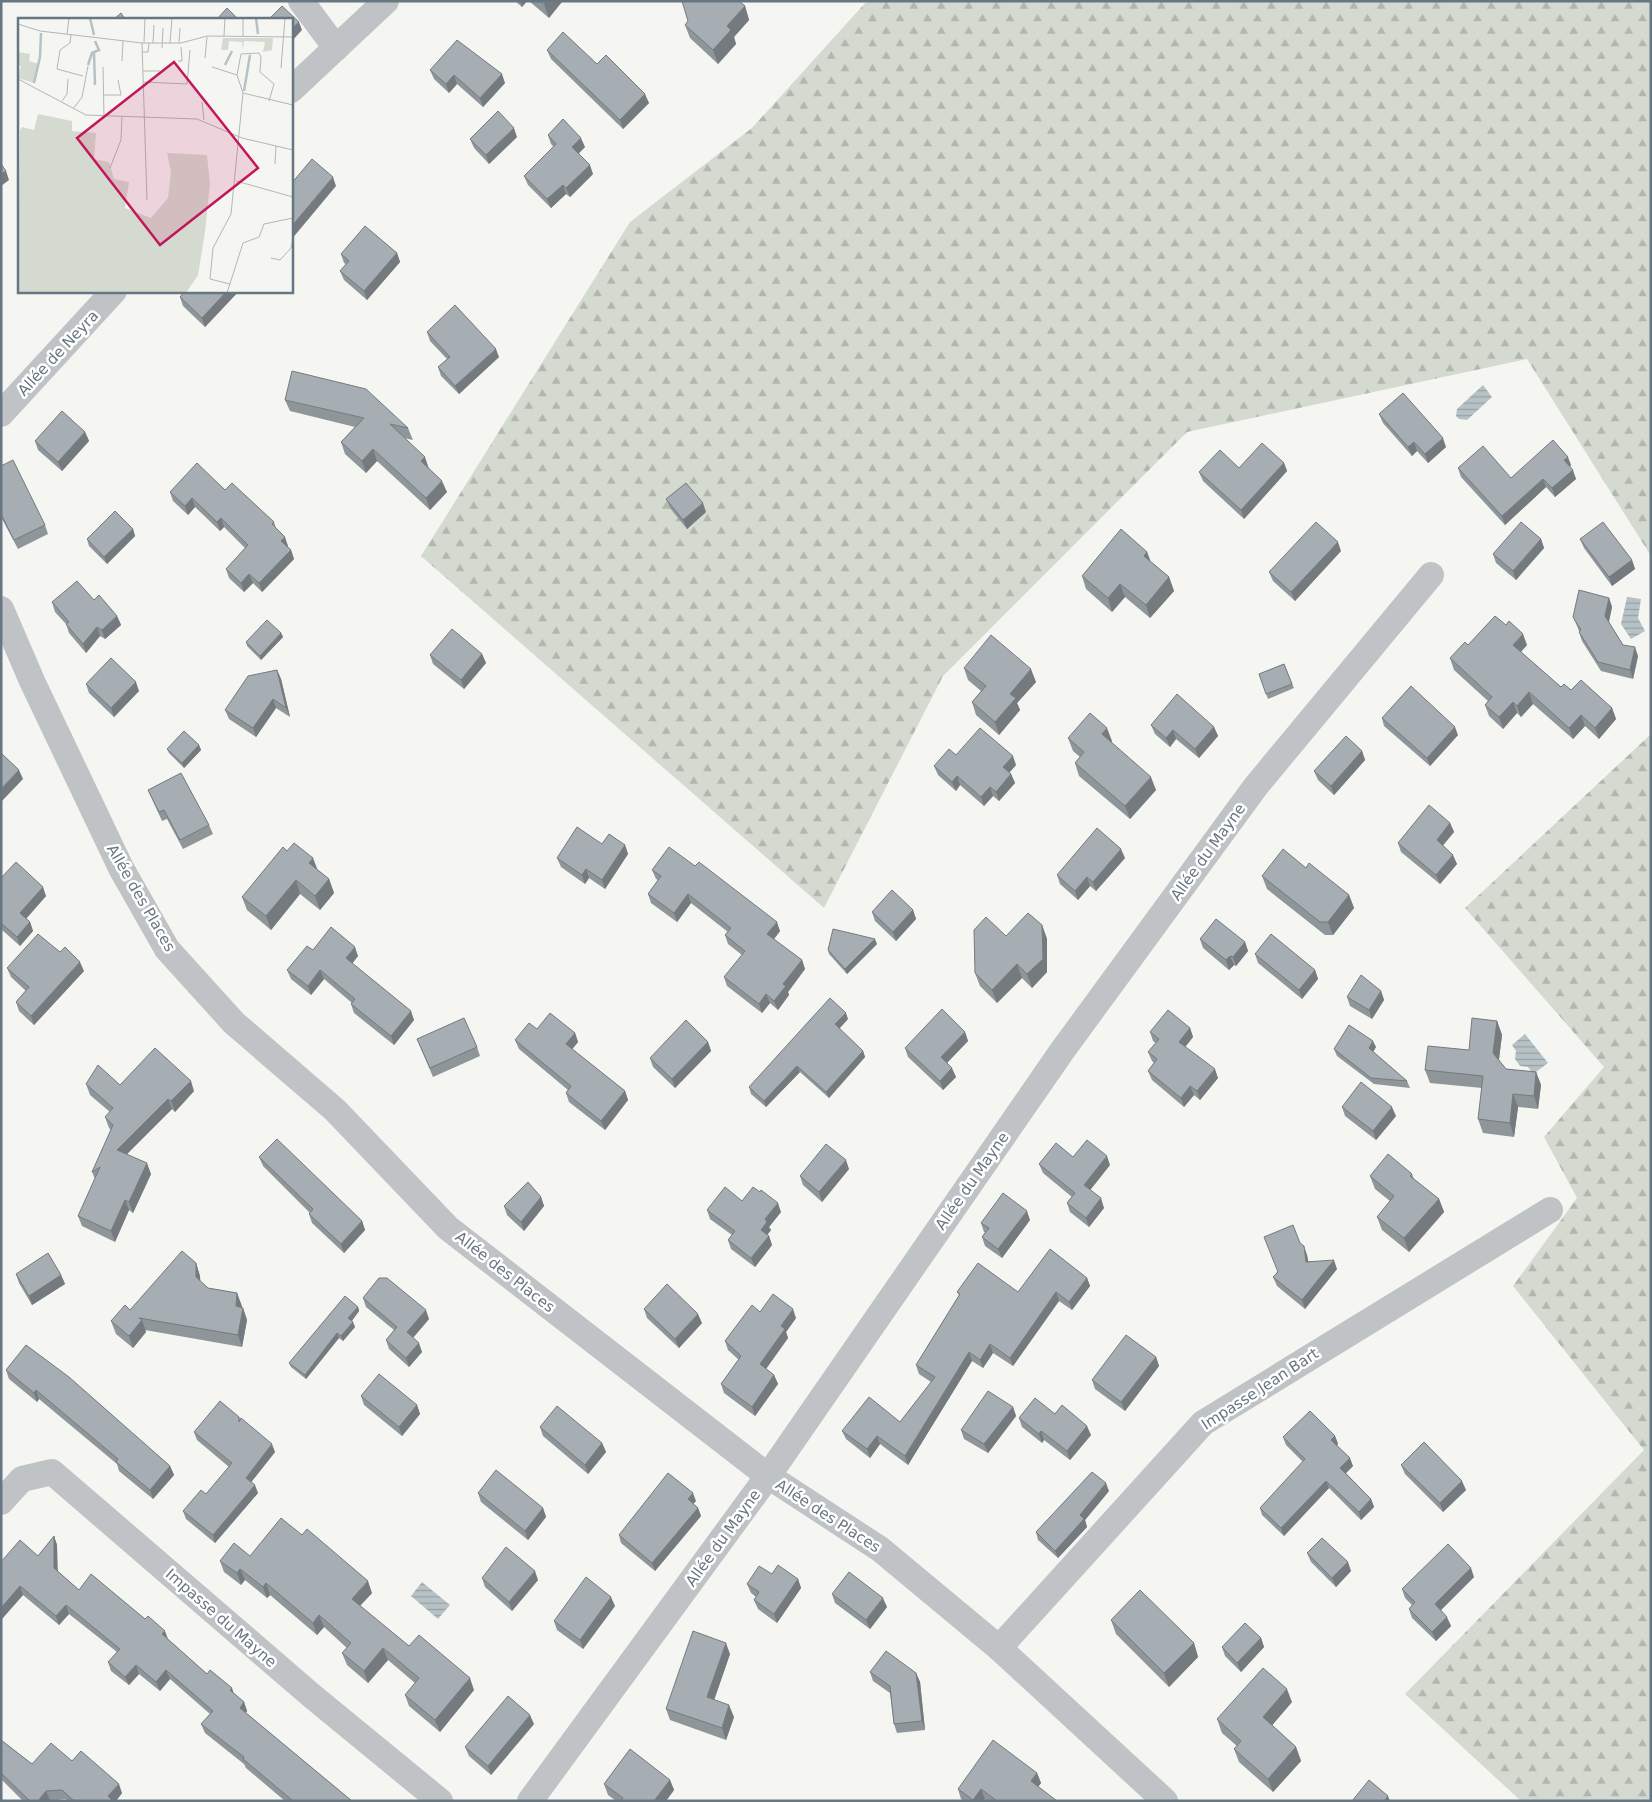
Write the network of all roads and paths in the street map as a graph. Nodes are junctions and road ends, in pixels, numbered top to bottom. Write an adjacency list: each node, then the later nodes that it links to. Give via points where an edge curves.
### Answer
1 (301, 1): 3 (street)
2 (386, 1): 3 (street)
3 (336, 48): 4 (street)
4 (292, 89)
5 (113, 292): 6 (street, Allée de Neyra)
6 (1, 414)
7 (1430, 575): 10 (street, Allée du Mayne, via 1256,786 1062,1050)
8 (1, 609): 10 (street, Allée des Places, via 121,868 167,949 234,1023 335,1110 448,1228)
9 (1550, 1210): 12 (street, Impasse Jean Bart, via 1203,1423)
10 (768, 1476): 12 (street, Allée des Places, via 880,1549); 14 (street, Allée du Mayne)
11 (1, 1502): 13 (street, Impasse du Mayne, via 22,1479 52,1472 312,1696)
12 (998, 1648): 15 (street, Allée des Places)
13 (440, 1801)
14 (530, 1801)
15 (1165, 1801)

